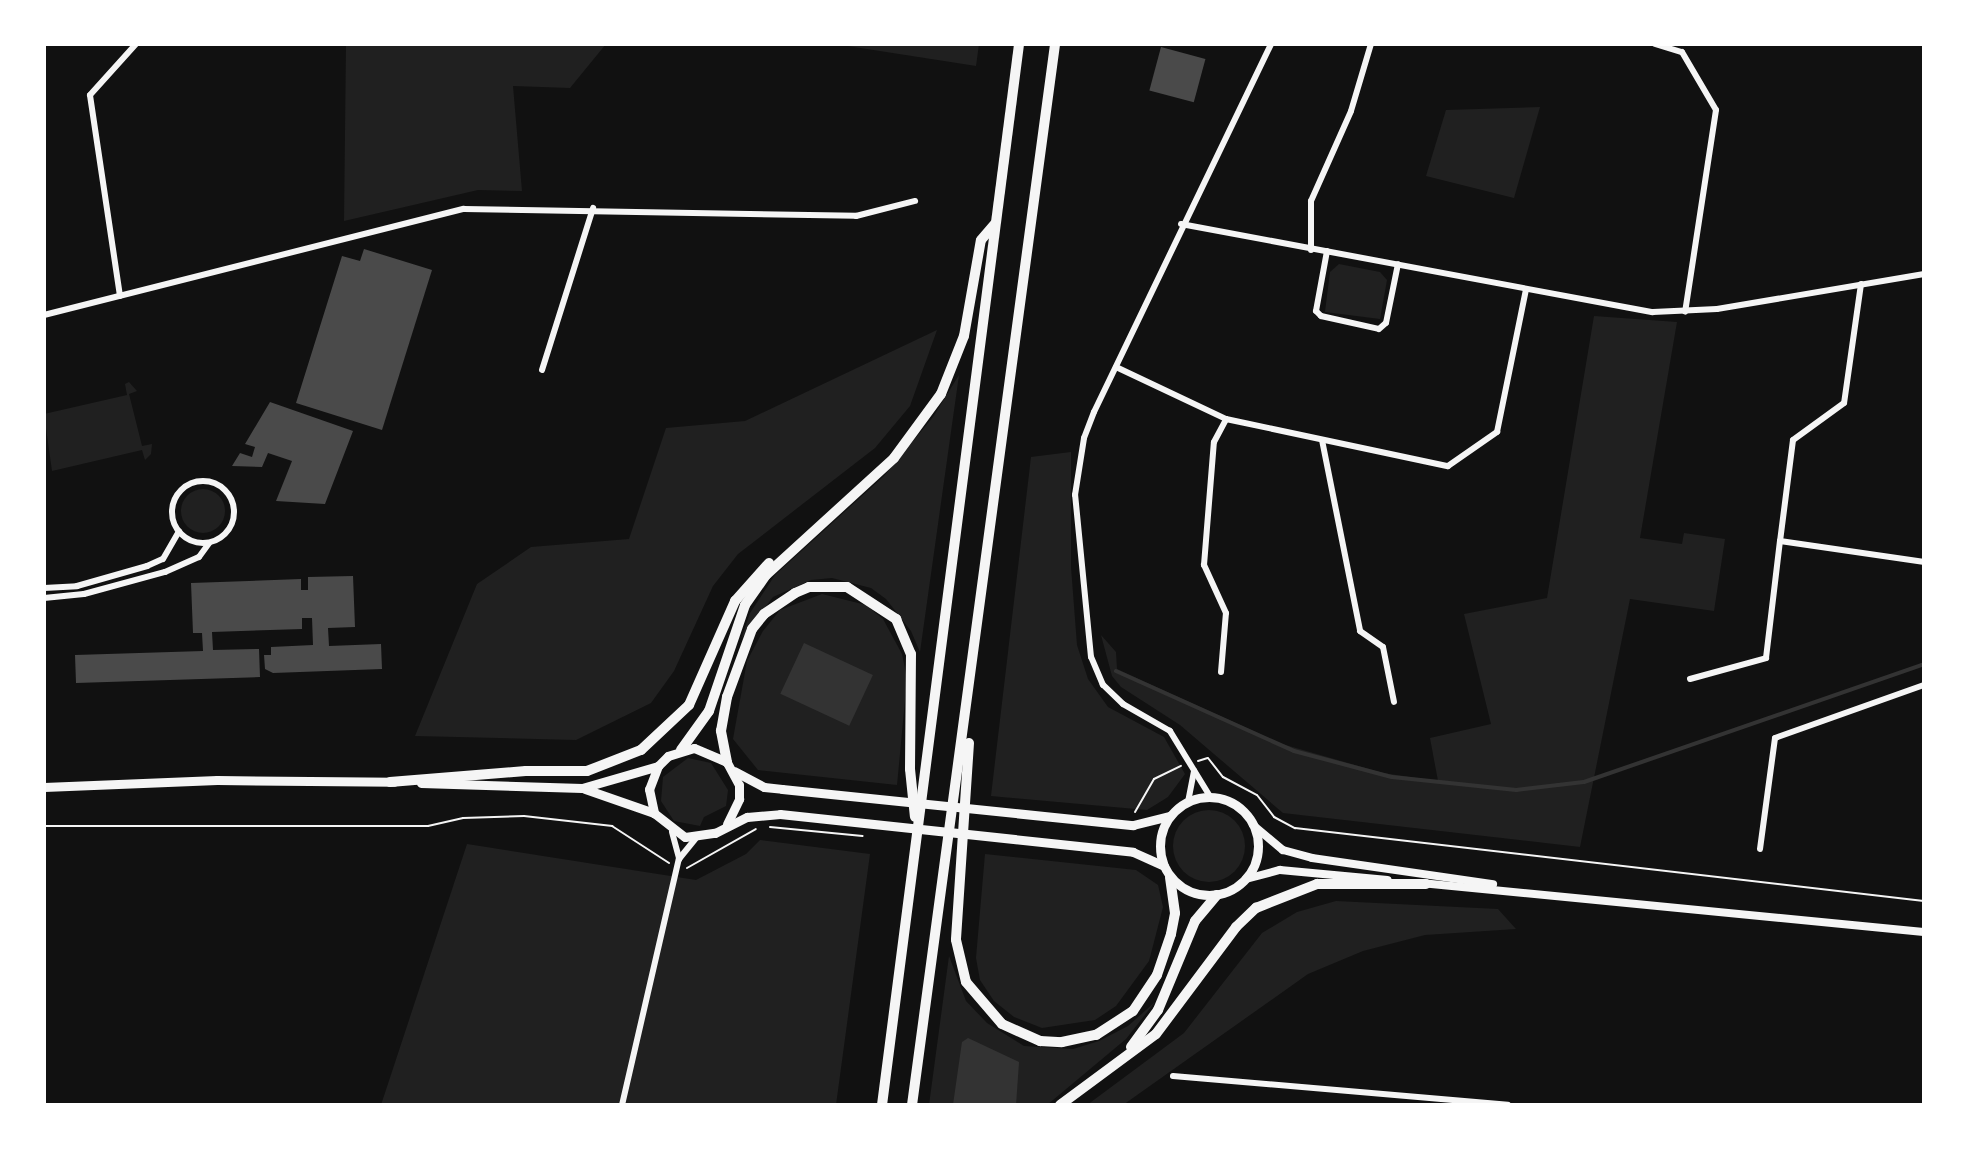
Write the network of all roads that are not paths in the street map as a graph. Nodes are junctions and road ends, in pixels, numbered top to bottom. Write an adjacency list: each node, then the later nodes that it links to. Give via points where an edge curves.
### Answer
1 (136, 44): 17 (street, via 90,95)
2 (1019, 44): 9 (highway)
3 (1055, 44): 31 (highway)
4 (1271, 44): 10 (street)
5 (1371, 44): 11 (street, via 1351,111 1311,201)
6 (1655, 44): 18 (street, via 1682,52 1716,110)
7 (915, 201): 8 (street, via 856,216)
8 (593, 208): 17 (street, via 464,209); 21 (street)
9 (996, 223): 25 (highway, via 981,240 964,336 941,394 894,458); 50 (highway)
10 (1181, 224): 11 (street); 20 (street)
11 (1311, 250): 12 (street)
12 (1327, 251): 13 (street); 13 (street, via 1316,311 1379,329 1386,323)
13 (1398, 264): 16 (street)
14 (1924, 274): 15 (street)
15 (1861, 284): 18 (street); 26 (street, via 1844,403 1793,440)
16 (1526, 290): 18 (street, via 1620,309); 23 (street, via 1497,432 1475,451 1448,466)
17 (120, 296): 19 (street)
18 (1685, 312)
19 (44, 315)
20 (1116, 367): 22 (street); 39 (street, via 1084,438 1075,495 1091,657 1103,685 1123,704 1170,731)
21 (542, 370)
22 (1226, 419): 23 (street); 32 (street, via 1214,442 1204,565 1226,613)
23 (1322, 440): 35 (street, via 1360,631 1383,647)
24 (179, 531): 27 (street, via 189,540); 27 (street, via 172,516 180,491 198,481 219,485 232,499 234,517 228,532); 29 (street, via 163,559 147,566 77,586)
25 (806, 536): 36 (highway, via 766,575 745,605 709,711); 40 (highway, via 781,552 735,601 689,705 641,750 587,771)
26 (1780, 541): 28 (street); 33 (street, via 1766,658)
27 (209, 543): 30 (street, via 199,557 165,572 84,594)
28 (1924, 562)
29 (44, 588)
30 (44, 598)
31 (973, 663): 55 (highway, via 956,940 966,982 988,1014 1040,1041 1080,1040 1110,1029 1140,1002 1164,957 1175,913); 65 (highway)
32 (1221, 672)
33 (1690, 679)
34 (1924, 685): 52 (street, via 1775,738)
35 (1394, 702)
36 (681, 750): 37 (main road); 38 (main road, via 706,749)
37 (658, 766): 42 (main road); 45 (main road, via 649,789)
38 (731, 766): 46 (main road, via 764,787 1133,825); 47 (main road, via 739,799); 50 (highway, via 721,731 727,697 752,629 779,601 795,593 809,587 847,587 896,619 911,654 910,769)
39 (1194, 771): 43 (street); 44 (street)
40 (390, 782): 41 (main road, via 217,780); 42 (main road)
41 (44, 787)
42 (582, 788): 45 (main road)
43 (1211, 798): 44 (main road); 48 (main road, via 1231,803)
44 (1188, 802): 46 (main road)
45 (654, 813): 49 (main road)
46 (1170, 816): 54 (main road, via 1160,840)
47 (727, 824): 51 (main road); 54 (main road, via 763,814 997,836 1133,852)
48 (1253, 825): 56 (main road, via 1258,853); 58 (main road, via 1283,850 1312,858 1350,866 1386,865)
49 (672, 832): 51 (main road); 53 (street)
50 (917, 834): 64 (highway)
51 (697, 837): 53 (street)
52 (1760, 849)
53 (679, 863): 63 (street)
54 (1164, 866): 55 (main road)
55 (1170, 877): 59 (main road, via 1191,892)
56 (1246, 879): 57 (main road, via 1280,870); 59 (main road)
57 (1426, 884): 58 (main road); 61 (highway, via 1317,884 1256,908 1228,937 1173,1017)
58 (1529, 891): 60 (main road)
59 (1217, 895): 61 (highway, via 1195,921 1158,1010)
60 (1924, 932)
61 (1127, 1051): 66 (highway)
62 (1173, 1076): 67 (street)
63 (622, 1105)
64 (882, 1105)
65 (912, 1105)
66 (1060, 1105)
67 (1508, 1105)

